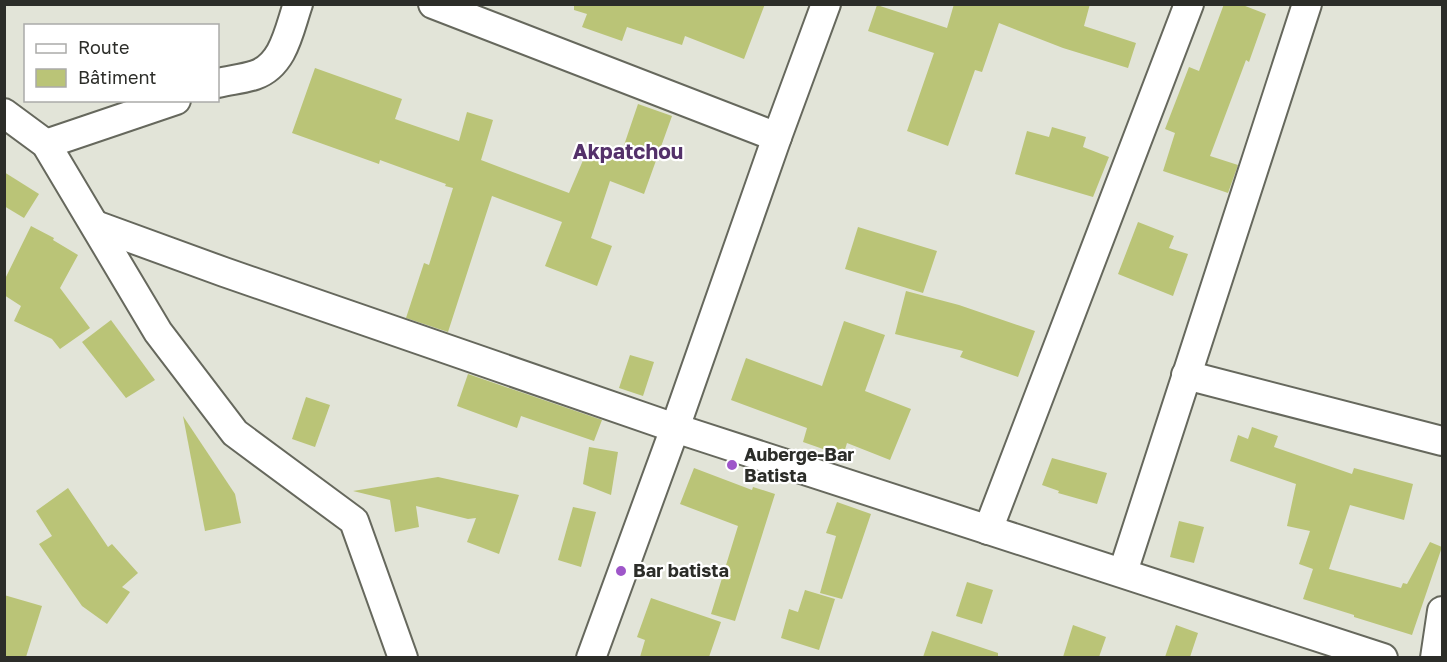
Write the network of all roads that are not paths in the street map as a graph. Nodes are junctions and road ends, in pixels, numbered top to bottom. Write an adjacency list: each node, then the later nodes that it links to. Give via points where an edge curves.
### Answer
1 (298, 4): 6 (street, via 281,54 271,65 256,75)
2 (433, 4): 9 (street)
3 (826, 4): 9 (street)
4 (1189, 4): 15 (street)
5 (1306, 4): 12 (street)
6 (219, 82)
7 (170, 102): 10 (street)
8 (4, 114): 10 (street)
9 (777, 136): 13 (street)
10 (46, 144): 11 (street)
11 (95, 225): 13 (street); 18 (street, via 158,332 235,433 354,521)
12 (1186, 375): 14 (street); 16 (street)
13 (675, 428): 15 (street); 19 (street)
14 (1443, 441)
15 (988, 530): 16 (street)
16 (1123, 572): 20 (street)
17 (1443, 611): 21 (street)
18 (403, 657)
19 (591, 657)
20 (1383, 657)
21 (1435, 657)

